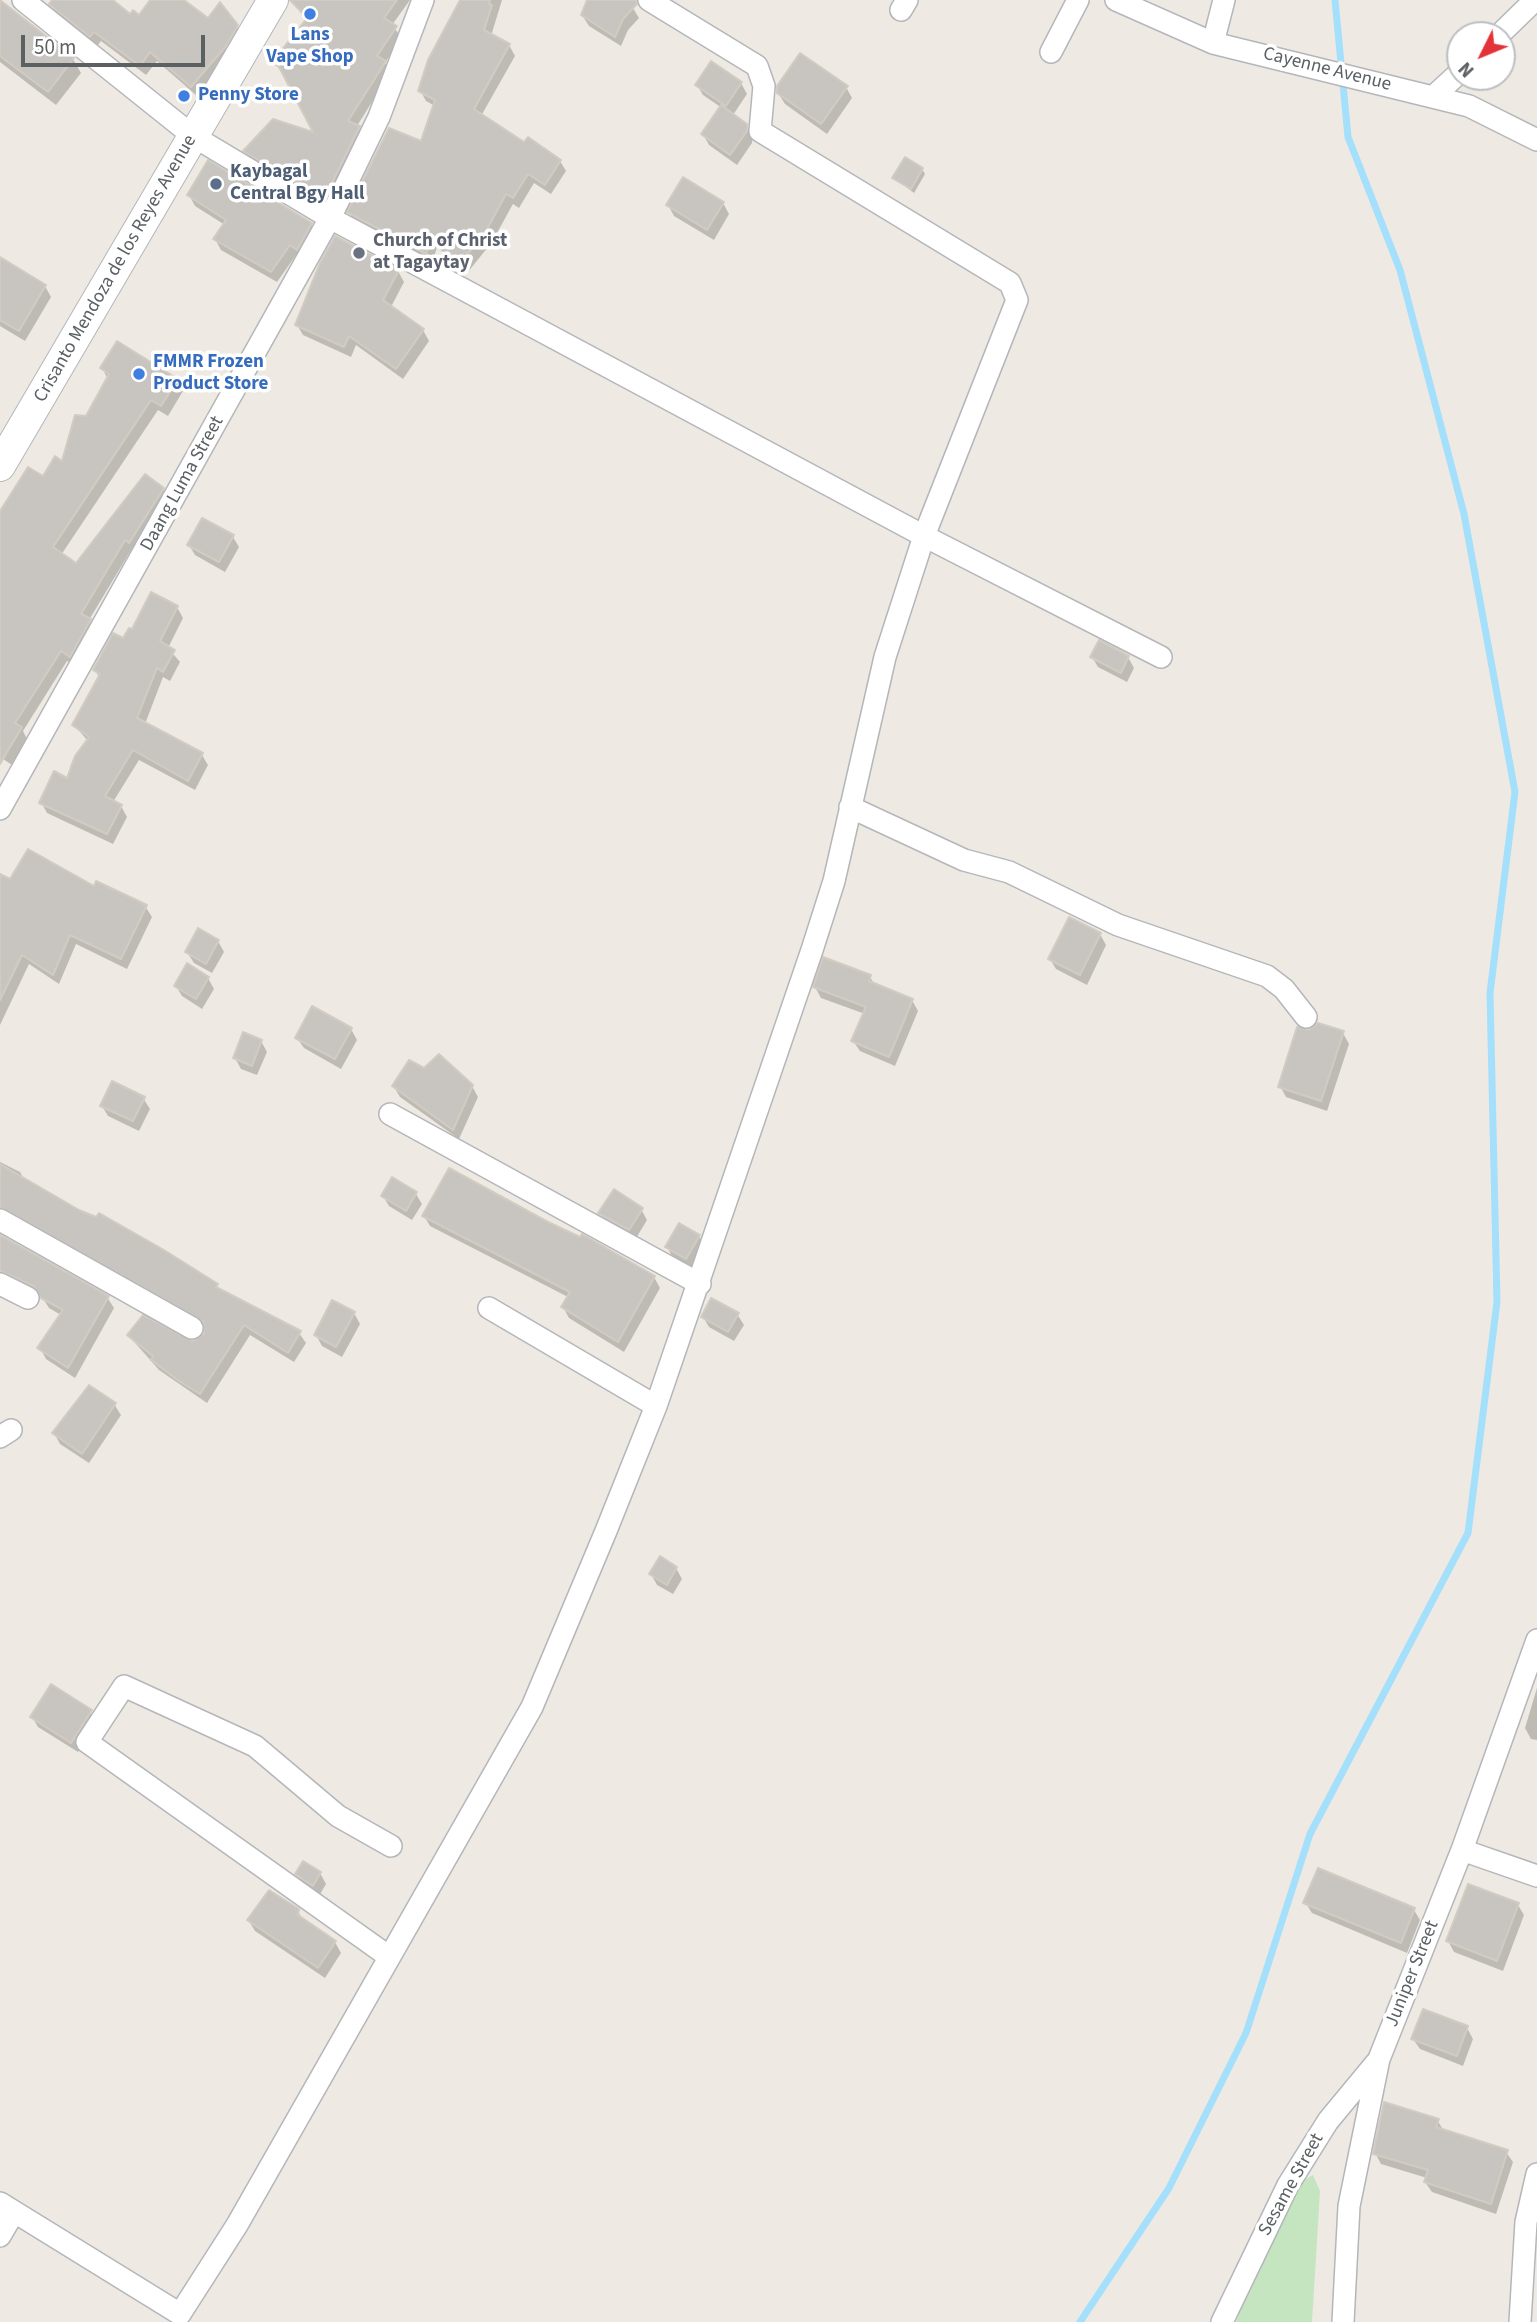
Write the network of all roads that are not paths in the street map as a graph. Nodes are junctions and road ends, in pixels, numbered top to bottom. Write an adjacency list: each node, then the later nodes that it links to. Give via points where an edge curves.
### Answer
1 (23, 0): 14 (street)
2 (423, 0): 16 (street, Daang Luma Street, via 379,117)
3 (649, 0): 18 (street, via 757,66 764,86 760,131 1010,283 1017,300)
4 (1078, 0): 11 (street)
5 (1116, 0): 10 (street, Cayenne Avenue)
6 (1224, 0): 10 (street)
7 (267, 2): 14 (main road, Crisanto Mendoza de los Reyes Avenue)
8 (1528, 2): 9 (street)
9 (1511, 21)
10 (1213, 43): 13 (street, Cayenne Avenue)
11 (1051, 52)
12 (1446, 85): 13 (street)
13 (1434, 96): 15 (street, Cayenne Avenue, via 1469,106)
14 (193, 136): 16 (street); 17 (main road, Crisanto Mendoza de los Reyes Avenue)
15 (1537, 140)
16 (330, 218): 18 (street); 21 (street, Daang Luma Street)
17 (0, 466)
18 (924, 536): 19 (street); 20 (street, via 885,657)
19 (1161, 657)
20 (850, 807): 22 (street, via 964,860 1009,872 1118,925 1266,976 1284,989); 26 (street, via 834,881)
21 (0, 808)
22 (1306, 1017)
23 (390, 1114): 26 (street)
24 (0, 1220): 29 (street)
25 (0, 1284): 27 (street)
26 (700, 1284): 30 (street)
27 (28, 1298)
28 (489, 1308): 30 (street)
29 (192, 1328)
30 (656, 1406): 35 (street, via 532,1707)
31 (1537, 1640): 33 (street, Juniper Street)
32 (391, 1846): 35 (street, via 338,1816 256,1746 124,1686 88,1742)
33 (1462, 1850): 34 (street); 36 (street, Juniper Street)
34 (1537, 1876)
35 (388, 1956): 38 (street, via 237,2225 180,2314)
36 (1379, 2059): 40 (street, Sesame Street, via 1328,2121 1288,2185); 41 (street, Juniper Street, via 1349,2206)
37 (1537, 2174): 42 (street, via 1526,2222)
38 (7, 2207): 39 (street)
39 (0, 2235)
40 (1222, 2322)
41 (1343, 2322)
42 (1520, 2322)

